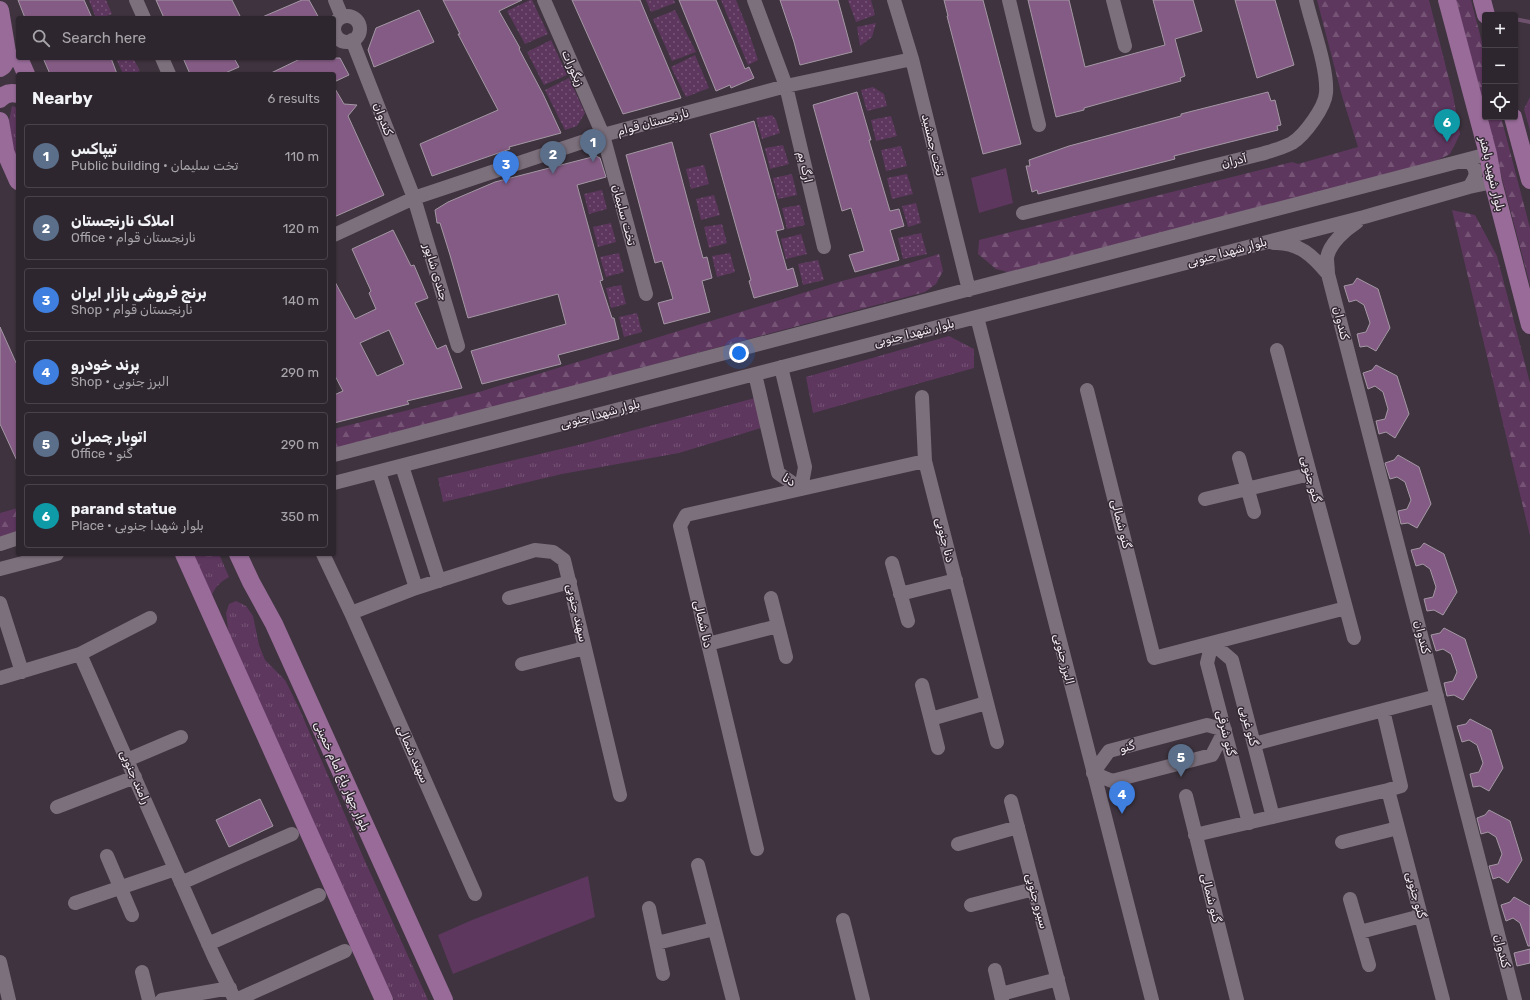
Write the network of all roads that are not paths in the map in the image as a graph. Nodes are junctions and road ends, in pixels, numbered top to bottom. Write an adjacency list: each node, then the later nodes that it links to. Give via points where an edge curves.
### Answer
1 (136, 0): 13 (street)
2 (335, 0): 36 (street, کندوان, via 342,17 354,18 360,27 358,35 352,40)
3 (544, 0): 28 (street, زیگورات)
4 (754, 0): 22 (street, ارگ بم)
5 (894, 0): 16 (street, تخت جمشید)
6 (1009, 0): 27 (street)
7 (1113, 0): 14 (street)
8 (1306, 0): 37 (street, آدران, via 1325,73 1326,94 1306,132 1292,143 1261,154)
9 (1447, 0): 30 (main road, بلوار شهید باهنر)
10 (1482, 0): 12 (main road)
11 (0, 10): 15 (main road); 19 (main road, via 8,58)
12 (1485, 12)
13 (143, 16)
14 (1126, 46)
15 (16, 49)
16 (912, 59): 22 (street, نارنجستان قوام); 43 (street, تخت جمشید)
17 (20, 60): 20 (main road)
18 (163, 60): 21 (street)
19 (0, 68)
20 (25, 72)
21 (168, 72)
22 (786, 86): 28 (street, نارنجستان قوام); 41 (street, ارگ بم)
23 (16, 93): 24 (main road, via 3,95)
24 (0, 99)
25 (1514, 120): 33 (main road)
26 (0, 121): 29 (main road)
27 (1039, 126)
28 (603, 135): 36 (street, نارنجستان قوام); 44 (street, تخت سلیمان)
29 (3, 147): 32 (main road)
30 (1488, 154): 31 (street); 34 (main road, بلوار شهید باهنر)
31 (1462, 161): 35 (street, via 1471,163 1476,171 1476,177); 43 (street)
32 (16, 176)
33 (1530, 180)
34 (1494, 182): 35 (street, بلوار شهدا جنوبی); 46 (main road, بلوار شهید باهنر)
35 (1469, 187): 38 (street, بلوار شهدا جنوبی)
36 (414, 198): 39 (street, نارنجستان قوام); 47 (street, جندی شاپور)
37 (1023, 213)
38 (1364, 217): 40 (street, بلوار شهدا جنوبی); 42 (street, via 1344,229 1335,242 1327,256)
39 (336, 234)
40 (1259, 243): 42 (street, via 1285,243 1296,246 1314,258); 45 (street, بلوار شهدا جنوبی)
41 (824, 248)
42 (1328, 274): 95 (street, کندوان)
43 (969, 290): 53 (street)
44 (646, 294)
45 (977, 317): 49 (street, بلوار شهدا جنوبی); 105 (street, البرز جنوبی)
46 (1530, 325)
47 (458, 346)
48 (1277, 350): 58 (street, گنو جنوبی)
49 (782, 367): 50 (street, بلوار شهدا جنوبی); 60 (street, دنا, via 805,467)
50 (755, 374): 56 (street, بلوار شهدا جنوبی); 60 (street, دنا, via 778,473)
51 (1087, 390): 86 (street, گنو شمالی, via 1154,658)
52 (922, 397): 55 (street, دنا جنوبی)
53 (336, 453)
54 (1239, 458): 61 (street)
55 (926, 461): 60 (street); 72 (street, دنا جنوبی)
56 (402, 466): 57 (street, بلوار شهدا جنوبی); 73 (street)
57 (379, 472): 59 (street, بلوار شهدا جنوبی); 75 (street)
58 (1310, 474): 61 (street); 80 (street, گنو جنوبی)
59 (336, 483)
60 (801, 489): 87 (street, دنا شمالی, via 686,515 680,526)
61 (1248, 489): 62 (street); 63 (street)
62 (1205, 500)
63 (1254, 512)
64 (16, 539): 65 (street)
65 (0, 544)
66 (49, 556): 71 (street)
67 (185, 556): 152 (main road)
68 (239, 556): 153 (main road, بلوار چهار باغ امام خمینی, via 274,624)
69 (324, 556): 81 (street, سهند شمالی)
70 (892, 563): 76 (street)
71 (0, 568)
72 (956, 580): 76 (street); 96 (street, دنا جنوبی)
73 (439, 581): 74 (street, سهند جنوبی, via 535,550 553,552 564,560); 75 (street)
74 (570, 582): 77 (street); 88 (street, سهند جنوبی)
75 (416, 588): 81 (street)
76 (900, 594): 83 (street)
77 (508, 598)
78 (771, 598): 84 (street)
79 (0, 603): 92 (street)
80 (1346, 608): 85 (street, گنو جنوبی); 86 (street)
81 (351, 613): 127 (street, سهند شمالی)
82 (150, 618): 89 (street)
83 (908, 621)
84 (778, 626): 87 (street); 90 (street)
85 (1354, 638)
86 (1212, 643): 99 (street, گنو شرقی, via 1207,663); 102 (street, گنو غربی, via 1232,660)
87 (708, 644): 120 (street, دنا شمالی)
88 (585, 648): 91 (street); 108 (street, سهند جنوبی)
89 (80, 654): 92 (street); 104 (street, رامند جنوبی)
90 (786, 657)
91 (522, 664)
92 (22, 672): 93 (street)
93 (1, 674)
94 (922, 686): 98 (street)
95 (1437, 696): 97 (street); 160 (street, کندوان)
96 (986, 703): 98 (street); 101 (street, دنا جنوبی)
97 (1383, 710): 102 (street); 107 (street, via 1401,786)
98 (931, 719): 103 (street)
99 (1225, 730): 105 (street, گنو, via 1207,725 1109,752); 105 (street, via 1212,755 1112,781); 113 (street, گنو شرقی)
100 (181, 736): 104 (street)
101 (997, 742)
102 (1254, 744): 112 (street, گنو غربی)
103 (938, 748)
104 (127, 760): 106 (street, رامند جنوبی)
105 (1093, 773): 157 (street, البرز جنوبی)
106 (135, 777): 111 (street); 123 (street, رامند جنوبی)
107 (1388, 790): 112 (street); 115 (street, گنو جنوبی)
108 (620, 794)
109 (1186, 796): 117 (street, گنو شمالی)
110 (1011, 801): 114 (street, سیرو جنوبی)
111 (57, 807)
112 (1273, 817): 113 (street)
113 (1249, 823): 117 (street)
114 (1018, 827): 119 (street); 126 (street, سیرو جنوبی)
115 (1398, 828): 118 (street); 134 (street, گنو جنوبی)
116 (292, 834): 124 (street)
117 (1195, 835): 158 (street, گنو شمالی)
118 (1342, 842)
119 (958, 844)
120 (757, 849)
121 (107, 856): 125 (street)
122 (698, 865): 136 (street)
123 (175, 869): 124 (street, رامند جنوبی); 125 (street)
124 (181, 883): 139 (street, رامند جنوبی)
125 (120, 888): 130 (street); 133 (street)
126 (1034, 889): 131 (street); 146 (street, سیرو جنوبی)
127 (475, 894)
128 (319, 895): 139 (street)
129 (1350, 898): 137 (street)
130 (74, 903)
131 (971, 904)
132 (649, 908): 138 (street)
133 (132, 915)
134 (1421, 916): 137 (street); 159 (street, گنو جنوبی)
135 (843, 920): 155 (street)
136 (714, 929): 138 (street); 154 (street)
137 (1360, 932): 142 (street)
138 (657, 943): 145 (street)
139 (211, 950): 147 (street, رامند جنوبی)
140 (345, 951): 147 (street)
141 (0, 962): 149 (street)
142 (1369, 965)
143 (995, 970): 148 (street)
144 (142, 972): 150 (street)
145 (663, 974)
146 (1058, 979): 148 (street); 156 (street, سیرو جنوبی)
147 (234, 996): 151 (street)
148 (1002, 997)
149 (6, 999)
150 (149, 1000)
151 (162, 1000)
152 (384, 1000)
153 (444, 1000)
154 (733, 1000)
155 (863, 1000)
156 (1063, 1000)
157 (1152, 1000)
158 (1236, 1000)
159 (1443, 1000)
160 (1515, 1000)

